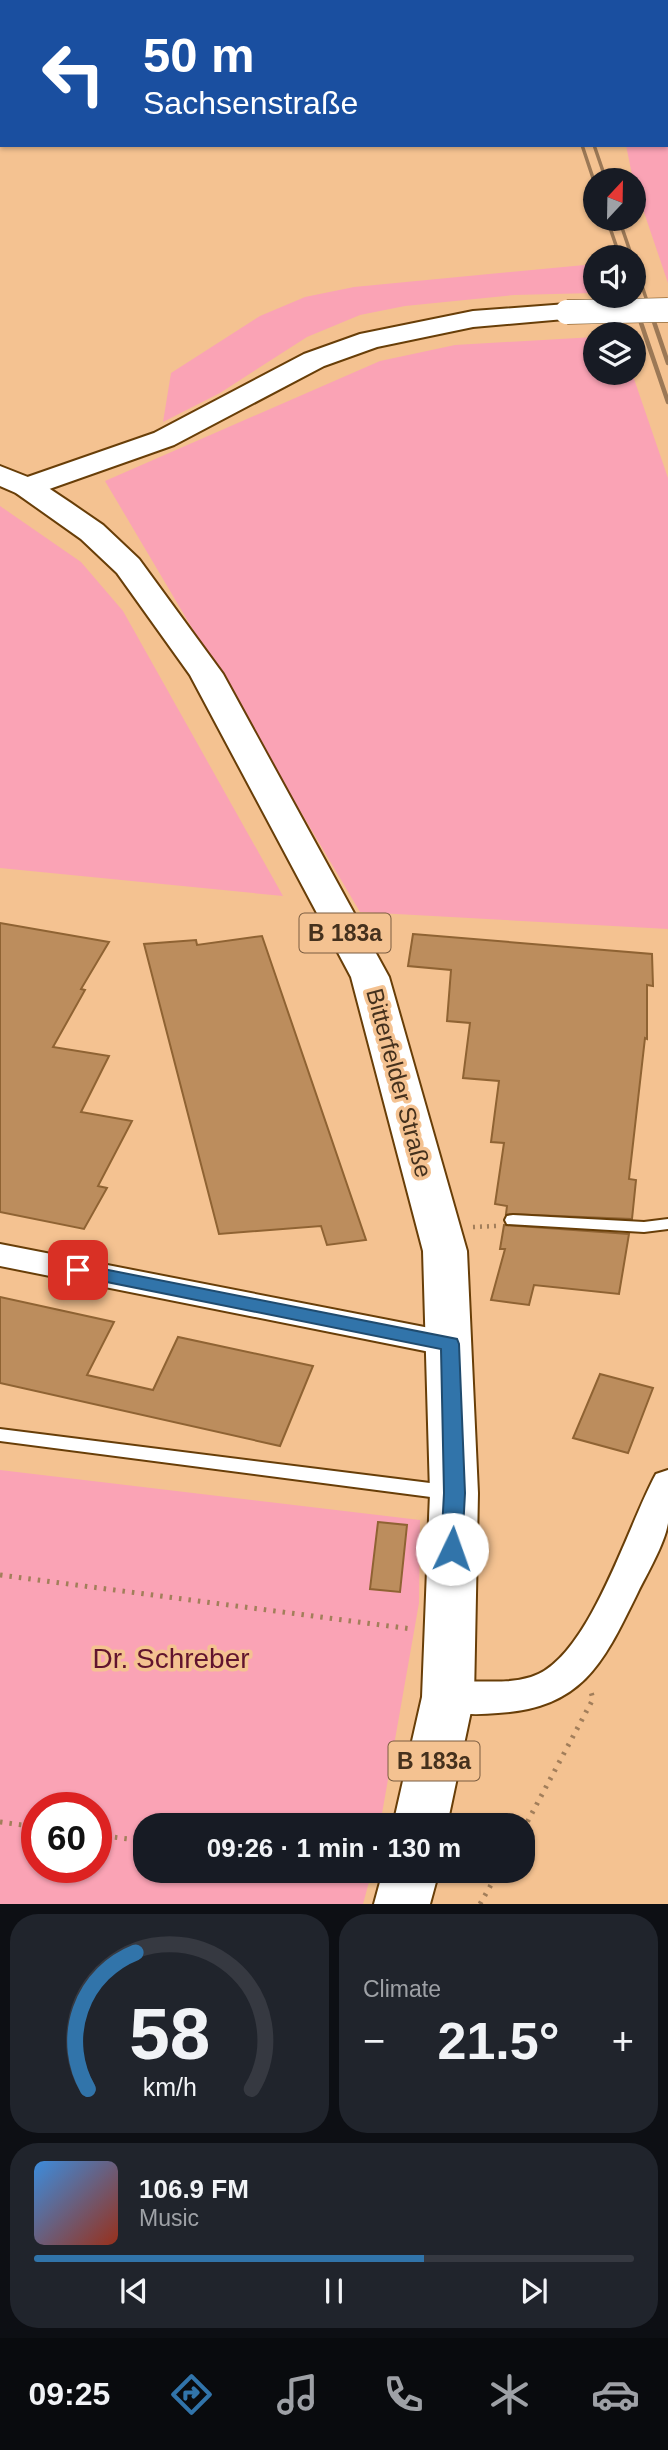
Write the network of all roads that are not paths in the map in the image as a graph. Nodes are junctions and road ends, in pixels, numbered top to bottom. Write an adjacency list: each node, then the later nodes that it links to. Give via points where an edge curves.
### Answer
1 (668, 310): 2 (main road, bridge, via 472,319 370,340 314,360 164,439)
2 (13, 481): 6 (main road, Bitterfelder Straße / B 183a, via 92,532 128,566 206,674 370,977 445,1251)
3 (513, 1220): 4 (lane, via 644,1227)
4 (668, 1224)
5 (0, 1255): 6 (street)
6 (450, 1344): 9 (main road, Bitterfelder Straße / B 183a)
7 (0, 1435): 9 (lane)
8 (668, 1483): 10 (street, via 600,1631 581,1661 561,1680 521,1695)
9 (454, 1493): 10 (main road, Bitterfelder Straße / B 183a)
10 (448, 1697): 11 (main road, Bitterfelder Straße / B 183a)
11 (423, 1813)
12 (408, 1883): 13 (main road)
13 (402, 1904)

